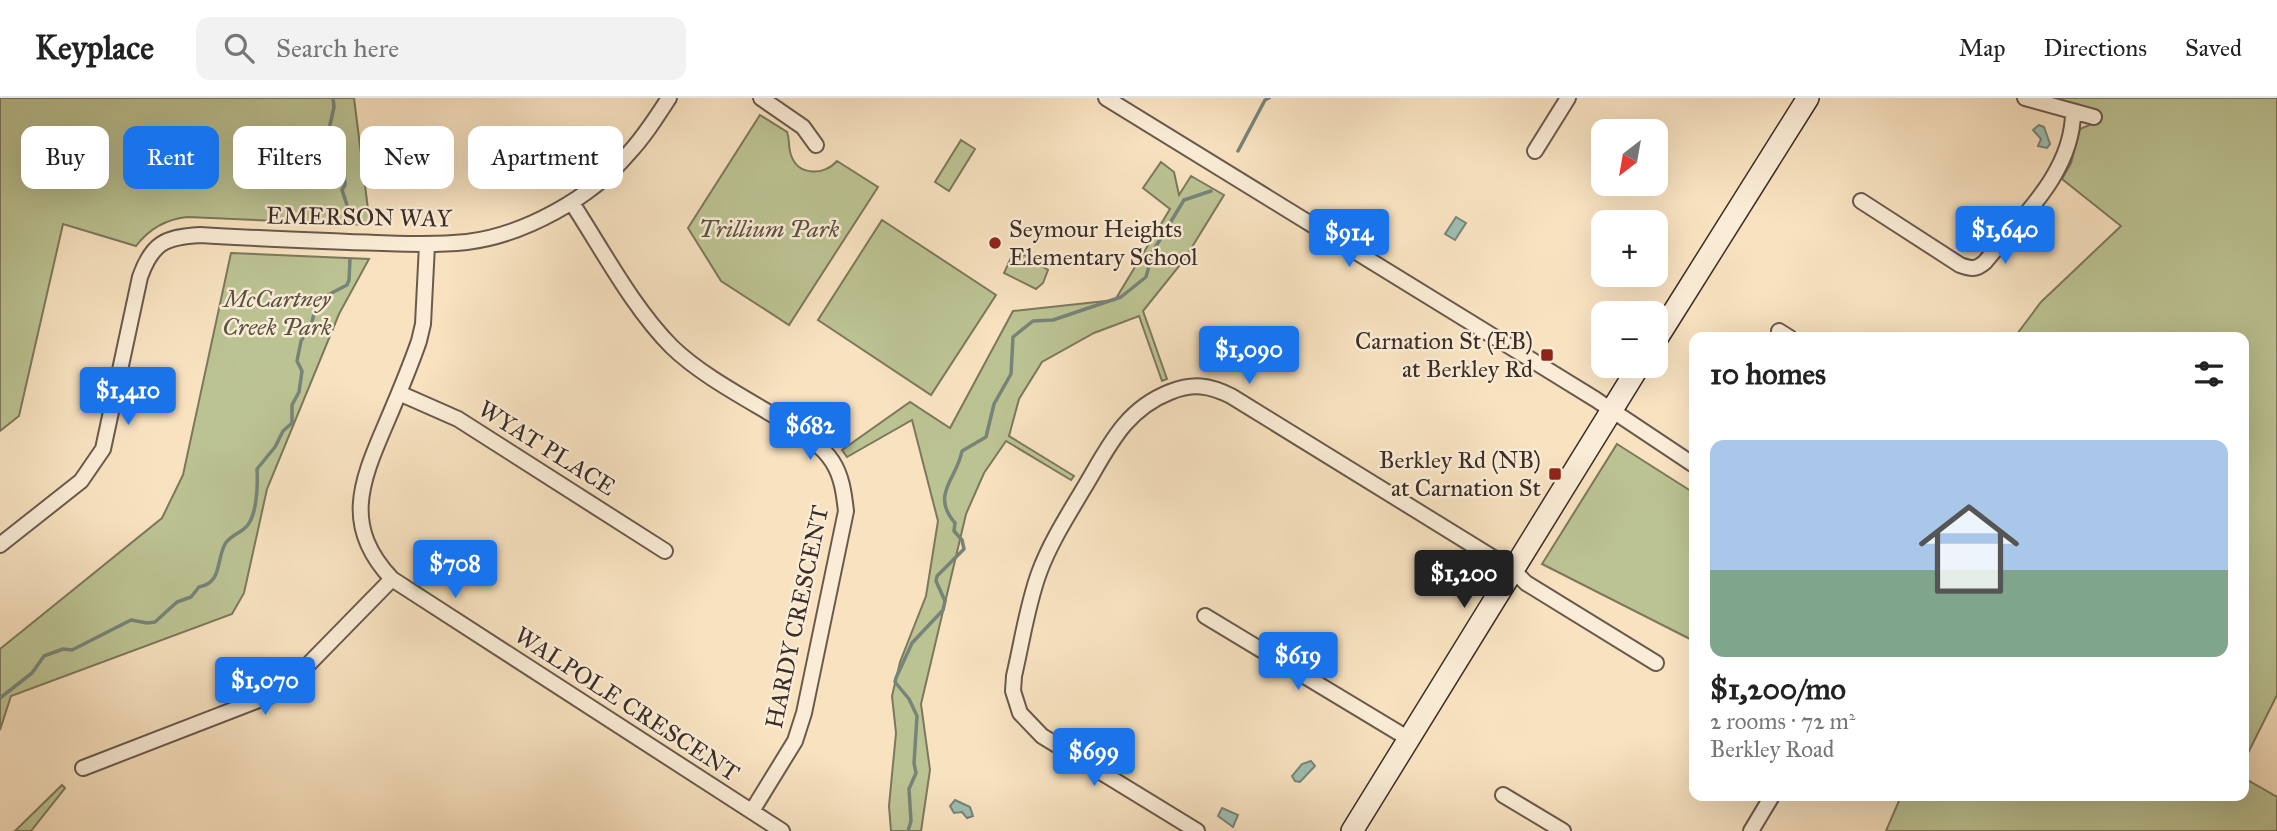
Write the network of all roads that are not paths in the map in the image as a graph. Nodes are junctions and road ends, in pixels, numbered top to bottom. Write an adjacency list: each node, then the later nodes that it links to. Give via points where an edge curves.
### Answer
1 (669, 98): 12 (street, EMERSON WAY, via 626,157)
2 (761, 98): 9 (street, via 803,127)
3 (1106, 98): 17 (street)
4 (1568, 98): 10 (street)
5 (1808, 98): 14 (street)
6 (2025, 98): 7 (street)
7 (2073, 112): 8 (street); 11 (street, via 2067,149 2056,174 1979,267 1971,270 1960,265)
8 (2094, 117)
9 (816, 145)
10 (1535, 151)
11 (1861, 201)
12 (572, 203): 13 (street, EMERSON WAY, via 507,233); 29 (street, HARDY CRESCENT, via 667,342 700,369 821,448 841,480 846,512 804,713 795,741)
13 (427, 245): 16 (street, WALPOLE CRESCENT, via 423,324); 19 (street, EMERSON WAY, via 200,235 163,242 140,277 103,449 82,481)
14 (1668, 321)
15 (1631, 378): 17 (street)
16 (399, 393): 20 (street, WYAT PLACE, via 458,419); 22 (street, WALPOLE CRESCENT, via 369,463 361,499 363,533 379,565)
17 (1611, 410): 18 (street); 21 (street)
18 (1689, 462)
19 (0, 545)
20 (665, 551)
21 (1513, 570): 24 (street, via 1526,583); 25 (street); 31 (street, via 1231,396 1202,385 1185,387 1150,400 1134,412 1117,432 1038,573 1013,691 1020,713 1042,736)
22 (392, 579): 26 (street, via 299,674 269,696); 29 (street, WALPOLE CRESCENT)
23 (1205, 617): 25 (street)
24 (1656, 663)
25 (1409, 738): 32 (street)
26 (83, 768)
27 (1503, 794): 33 (street)
28 (1769, 801): 34 (street)
29 (752, 811): 30 (street, WALPOLE CRESCENT)
30 (782, 831)
31 (1196, 831)
32 (1352, 831)
33 (1563, 831)
34 (1751, 831)

